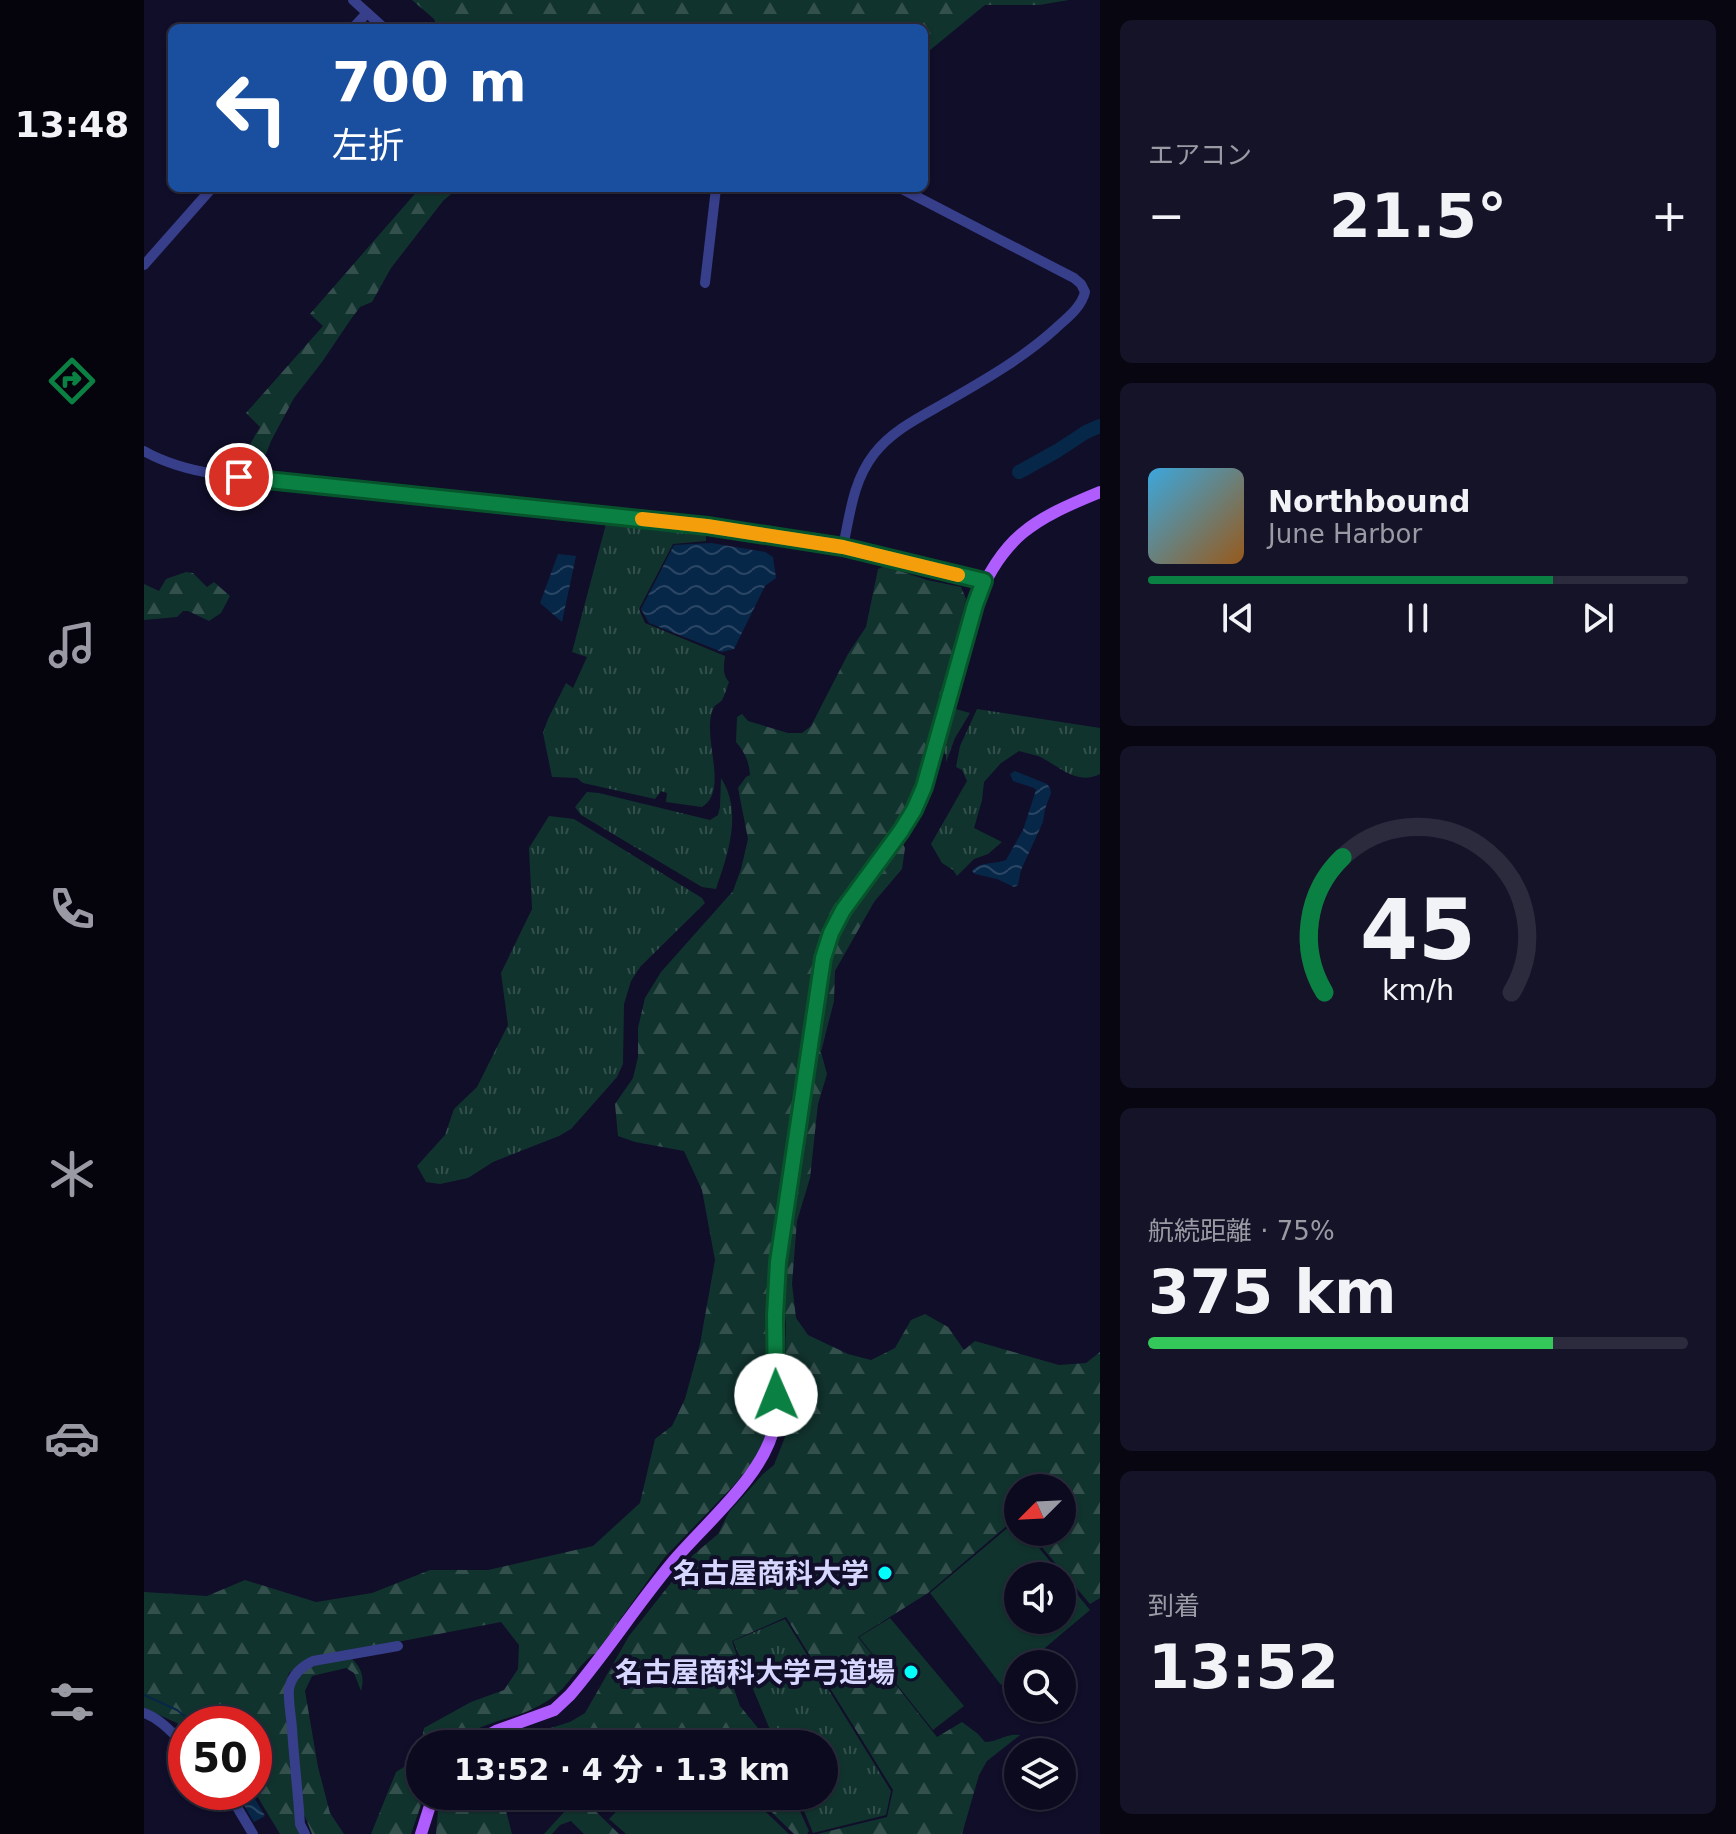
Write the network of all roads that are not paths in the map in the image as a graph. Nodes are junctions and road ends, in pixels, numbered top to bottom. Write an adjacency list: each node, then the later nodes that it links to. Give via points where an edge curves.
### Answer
1 (353, 0): 2 (street)
2 (367, 13): 3 (street); 4 (street)
3 (357, 24)
4 (379, 24)
5 (208, 192): 8 (street)
6 (716, 192): 9 (street)
7 (908, 192): 12 (street, via 1074,278 1085,292 1079,305 1032,348 903,428 875,452 855,489)
8 (144, 265)
9 (705, 283)
10 (144, 451): 12 (street, via 182,468 216,474 707,526)
11 (1100, 492): 13 (main road, via 1026,529)
12 (843, 547): 13 (street)
13 (984, 581): 17 (main road, via 924,787 901,831 843,910 823,958 778,1262 773,1437 744,1482 672,1562 570,1695 554,1710)
14 (398, 1646): 21 (street, via 313,1661 292,1680 293,1751)
15 (144, 1713): 16 (street)
16 (168, 1728)
17 (499, 1730)
18 (239, 1810): 20 (street)
19 (429, 1810): 22 (main road)
20 (253, 1834)
21 (305, 1834)
22 (421, 1834)

